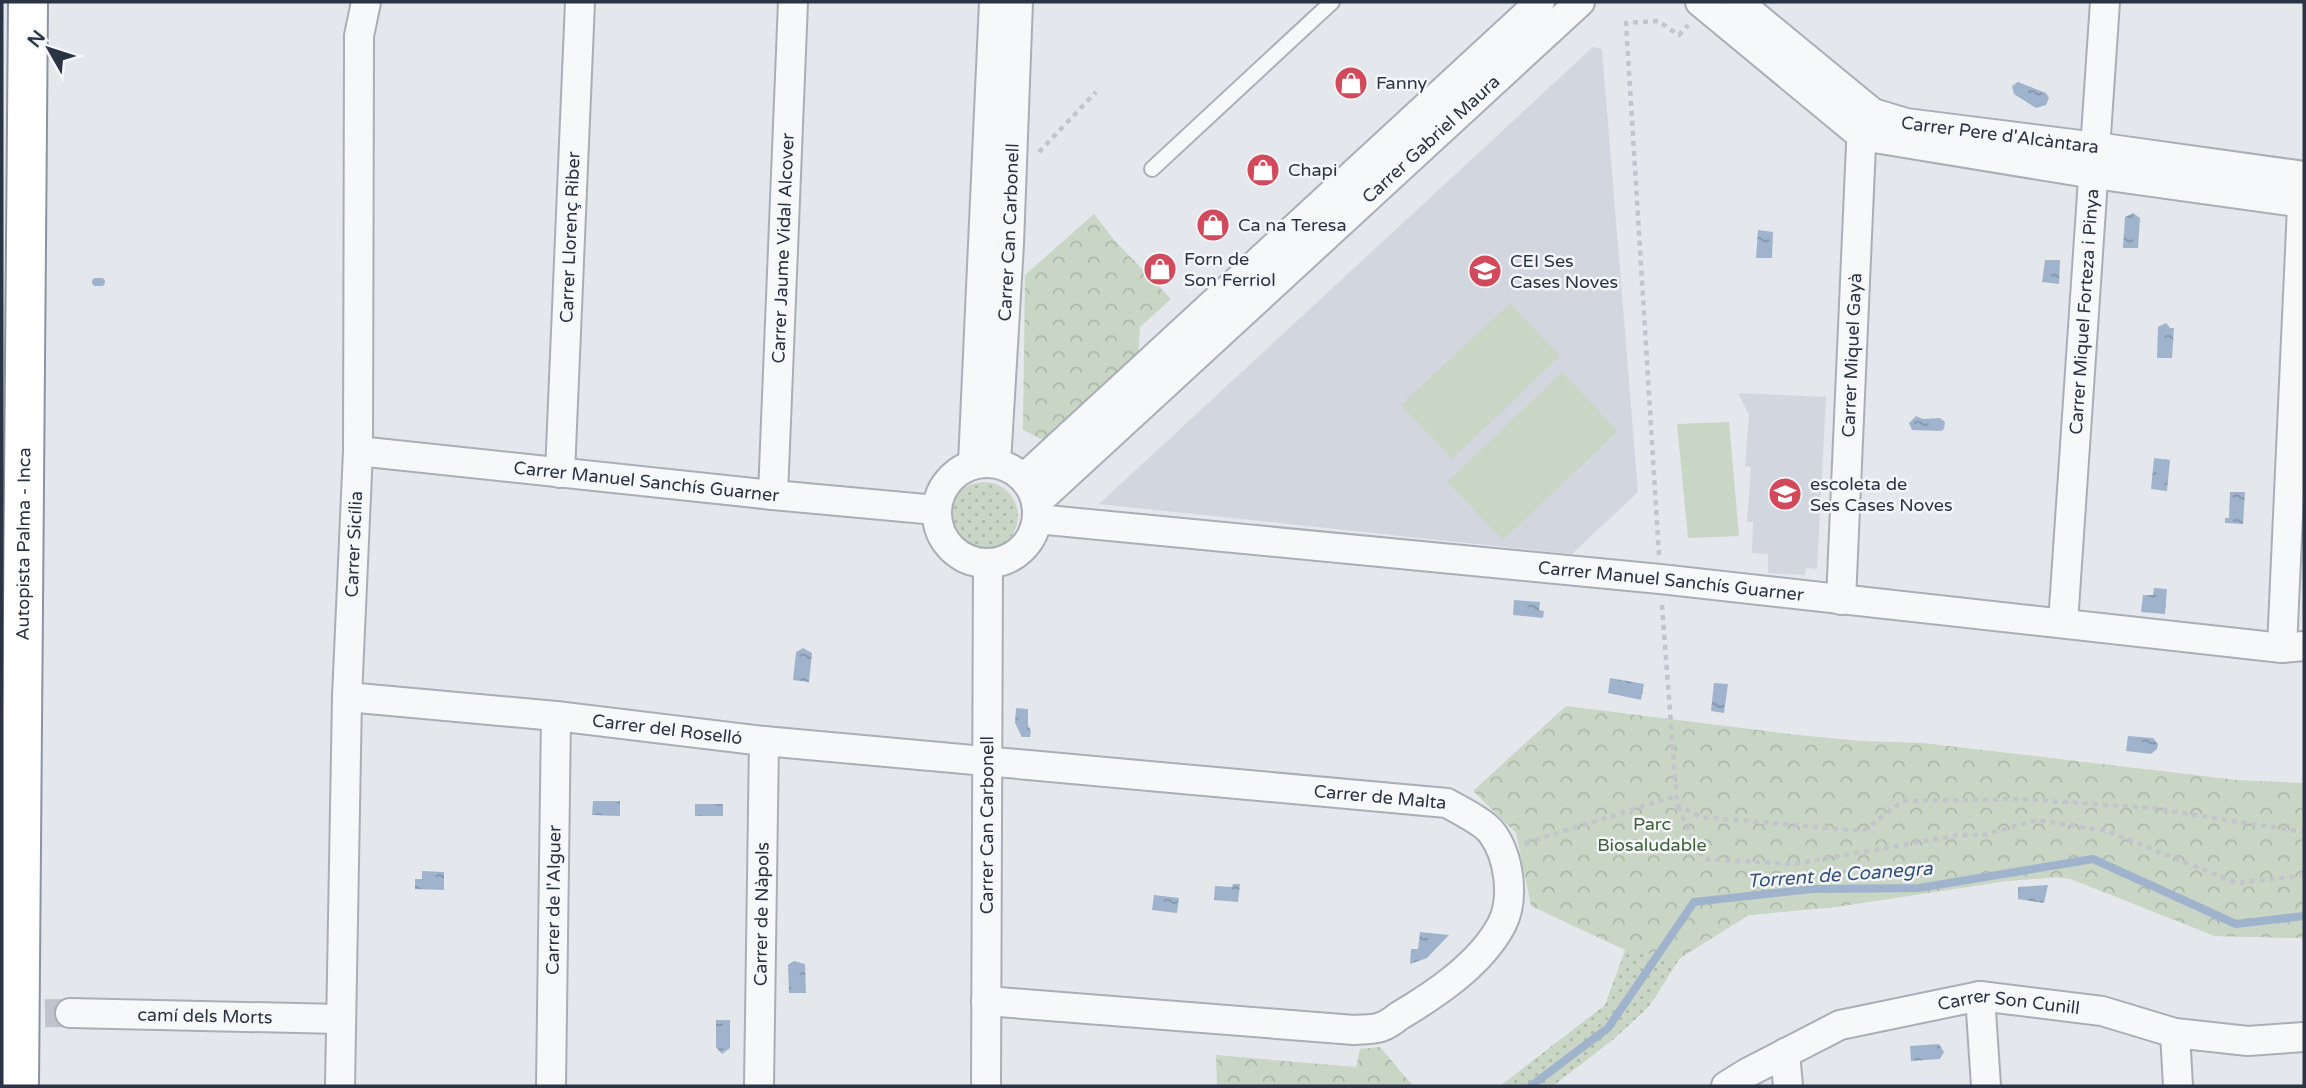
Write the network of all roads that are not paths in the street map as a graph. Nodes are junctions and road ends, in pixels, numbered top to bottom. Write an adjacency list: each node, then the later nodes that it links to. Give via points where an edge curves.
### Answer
1 (28, 2): 40 (highway, Autopista Palma - Inca)
2 (366, 2): 18 (street, Carrer Sicília, via 359,37)
3 (580, 2): 20 (street, Carrer Llorenç Riber)
4 (793, 2): 22 (street, Carrer Jaume Vidal Alcover)
5 (994, 2): 19 (street)
6 (1018, 2): 19 (street, Carrer Can Carbonell, via 1011,182)
7 (1332, 2): 16 (lane)
8 (1540, 2): 21 (street, Carrer Gabriel Maura)
9 (1580, 2): 24 (street, Carrer Gabriel Maura)
10 (1700, 2): 13 (street)
11 (1738, 2): 13 (street, Carrer Pere d'Alcàntara)
12 (2105, 2): 14 (street, Carrer Miquel Forteza i Pinya)
13 (1867, 125): 14 (street, Carrer Pere d'Alcàntara, via 1906,123); 26 (street, Carrer Miquel Gayà)
14 (2095, 160): 17 (street, Carrer Pere d'Alcàntara); 27 (street, Carrer Miquel Forteza i Pinya)
15 (2304, 169): 17 (street)
16 (1152, 170)
17 (2303, 189): 28 (street)
18 (358, 451): 20 (street, Carrer Manuel Sanchís Guarner); 29 (street, Carrer Sicília)
19 (984, 463): 21 (street, via 1011,468); 23 (street, via 959,471 947,481)
20 (560, 473): 22 (street, Carrer Manuel Sanchís Guarner)
21 (1024, 478): 24 (street)
22 (773, 495): 23 (street, Carrer Manuel Sanchís Guarner)
23 (936, 509): 25 (street, via 941,534 956,554)
24 (1037, 511): 25 (street, via 1033,533 1020,550); 26 (street, Carrer Manuel Sanchís Guarner)
25 (988, 564): 32 (street, Carrer Can Carbonell)
26 (1841, 600): 27 (street, Carrer Manuel Sanchís Guarner)
27 (2063, 623): 28 (street, Carrer Manuel Sanchís Guarner)
28 (2293, 647)
29 (347, 697): 30 (street, Carrer del Roselló); 36 (street, Carrer Sicília)
30 (556, 716): 31 (street, Carrer del Roselló); 42 (street, Carrer de l'Alguer)
31 (764, 741): 32 (street, Carrer del Roselló); 43 (street, Carrer de Nàpols)
32 (987, 760): 34 (street, Carrer Can Carbonell); 34 (street, Carrer de Malta, via 1447,803 1490,831 1501,850 1509,897 1503,923 1487,946 1422,1003 1380,1028 1354,1030)
33 (1980, 996): 37 (street, Carrer Son Cunill, via 2102,1011); 39 (street, Carrer Son Cunill, via 1840,1025); 47 (street)
34 (986, 1001): 44 (street, Carrer Can Carbonell)
35 (70, 1013): 36 (street, camí dels Morts)
36 (340, 1019): 41 (street, Carrer Sicília)
37 (2175, 1033): 38 (street, Carrer Son Cunill, via 2248,1041); 48 (street)
38 (2304, 1037)
39 (1785, 1053): 45 (street, Carrer Son Cunill); 46 (street)
40 (19, 1086)
41 (340, 1086)
42 (551, 1086)
43 (760, 1086)
44 (986, 1086)
45 (1726, 1086)
46 (1788, 1086)
47 (1986, 1086)
48 (2178, 1086)

